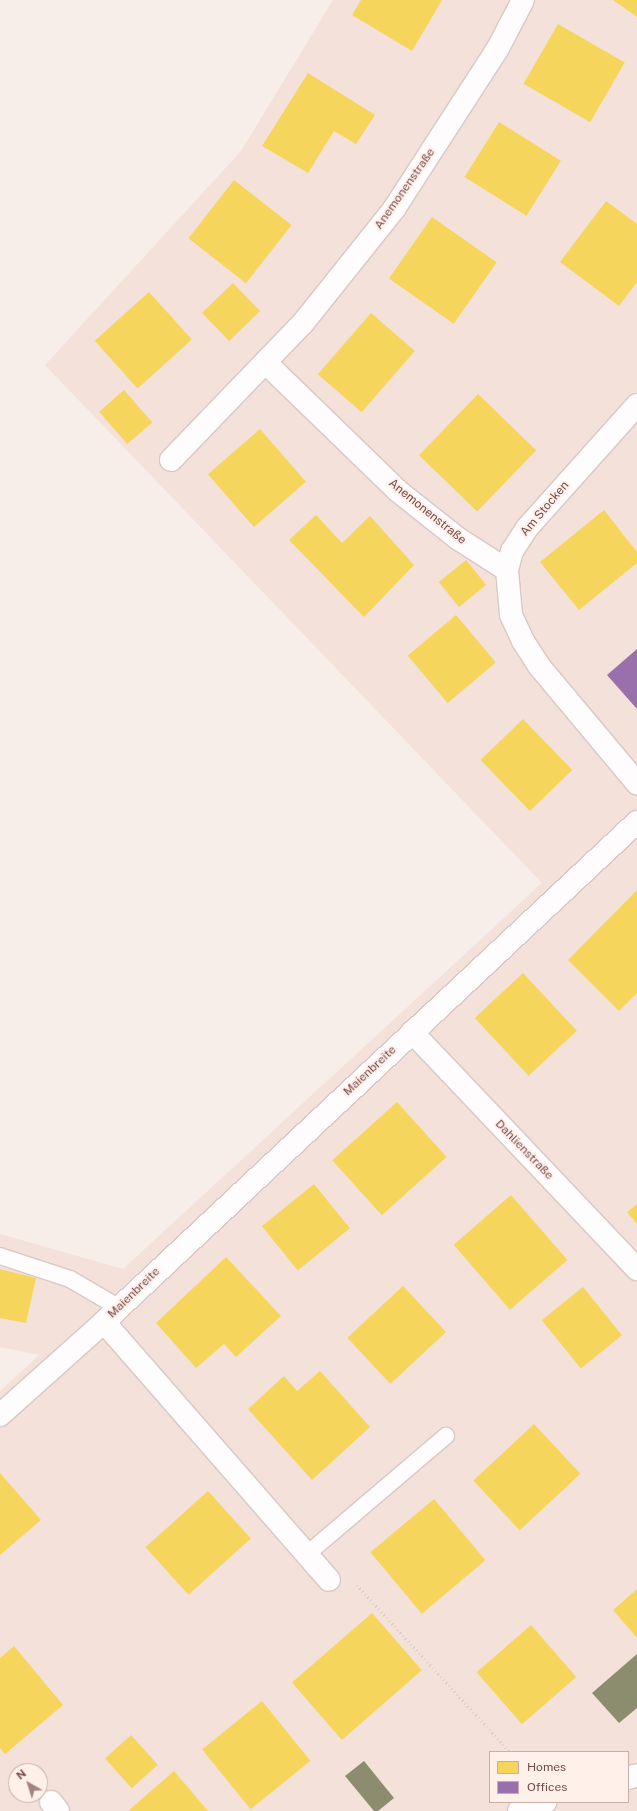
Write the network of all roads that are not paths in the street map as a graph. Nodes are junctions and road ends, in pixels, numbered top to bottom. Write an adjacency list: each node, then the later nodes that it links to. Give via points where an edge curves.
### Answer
1 (523, 0): 2 (street, Anemonenstraße, via 496,50 394,209 303,323)
2 (266, 363): 4 (street, Anemonenstraße); 5 (street, Anemonenstraße, via 398,491 457,538)
3 (637, 405): 5 (street, Am Stocken, via 527,528 512,551)
4 (171, 460)
5 (507, 570): 6 (street, Am Stocken, via 511,615 523,641 539,666)
6 (637, 783)
7 (637, 822): 8 (street, Maienbreite)
8 (412, 1032): 10 (street, Dahlienstraße); 11 (street, Maienbreite)
9 (0, 1256): 11 (lane, via 70,1278)
10 (637, 1269)
11 (111, 1314): 12 (street, Maienbreite); 14 (street, Maienbreite)
12 (0, 1415)
13 (446, 1436): 14 (lane)
14 (306, 1555): 15 (street, Maienbreite)
15 (329, 1580)
16 (542, 1803): 17 (street)
17 (519, 1811)

